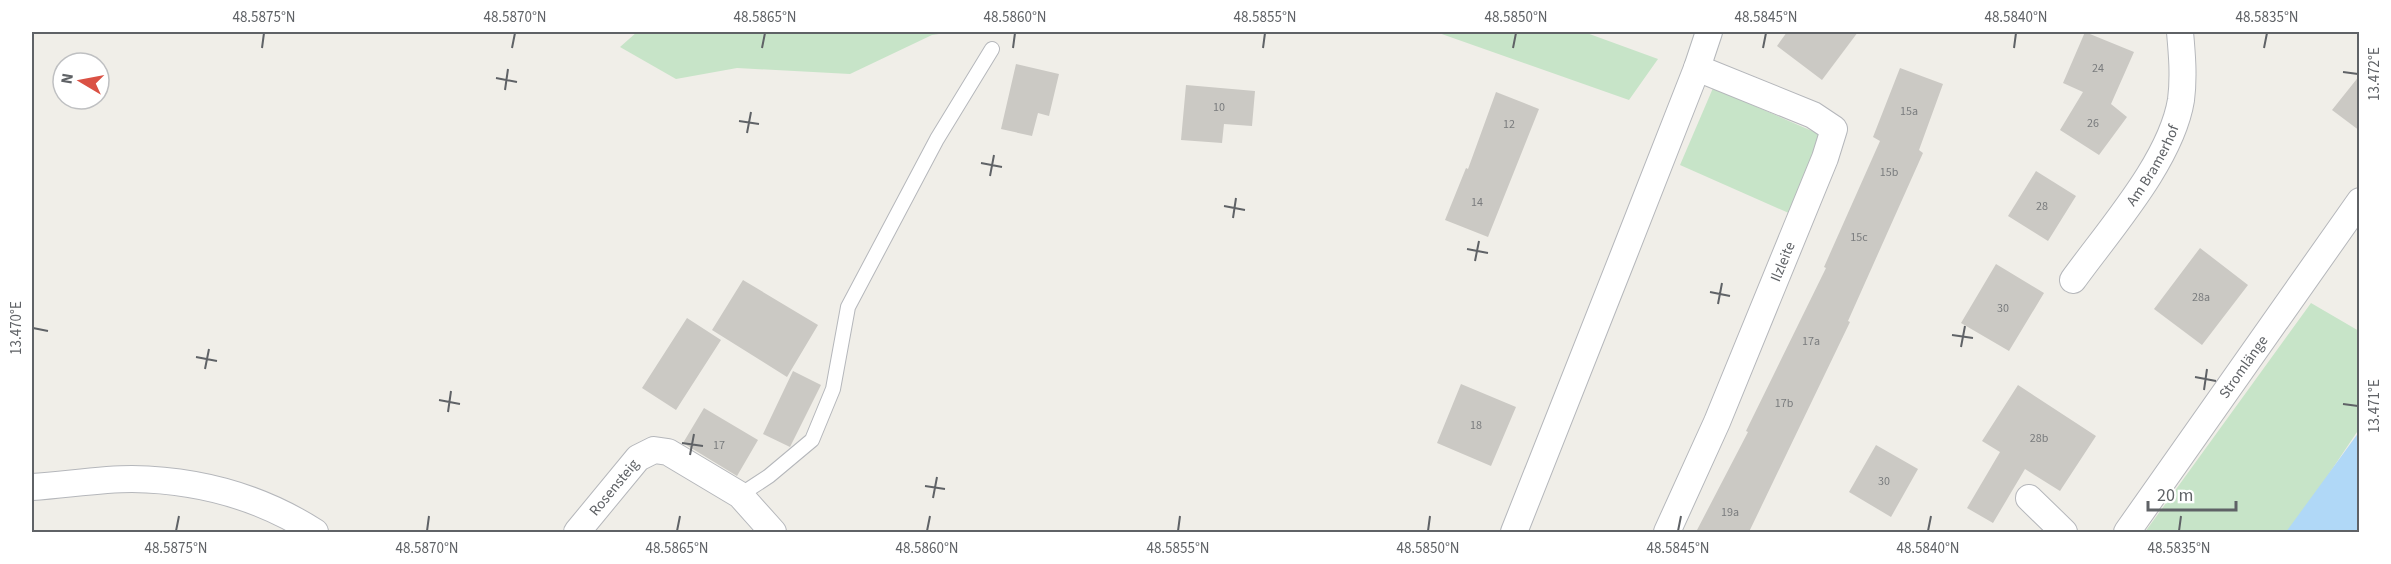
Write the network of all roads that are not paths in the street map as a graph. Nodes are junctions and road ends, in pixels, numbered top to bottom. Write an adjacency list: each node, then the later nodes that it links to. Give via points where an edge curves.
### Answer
1 (1708, 32): 4 (street)
2 (2180, 32): 6 (street, Am Bramerhof, via 2180,101 2171,134 2155,166)
3 (992, 50): 8 (lane, via 937,139 848,307 833,389 812,441)
4 (1697, 68): 13 (street); 14 (street, Ilzleite, via 1813,115 1834,129 1718,422)
5 (2360, 201): 16 (street, Stromlänge)
6 (2073, 280)
7 (32, 487): 10 (street, via 131,479 188,482 256,500)
8 (740, 495): 11 (street, Rosensteig, via 668,452 654,450 638,458); 12 (street, Rosensteig)
9 (2029, 498): 15 (street)
10 (315, 532)
11 (577, 532)
12 (773, 532)
13 (1514, 532)
14 (1667, 532)
15 (2064, 532)
16 (2127, 532)

